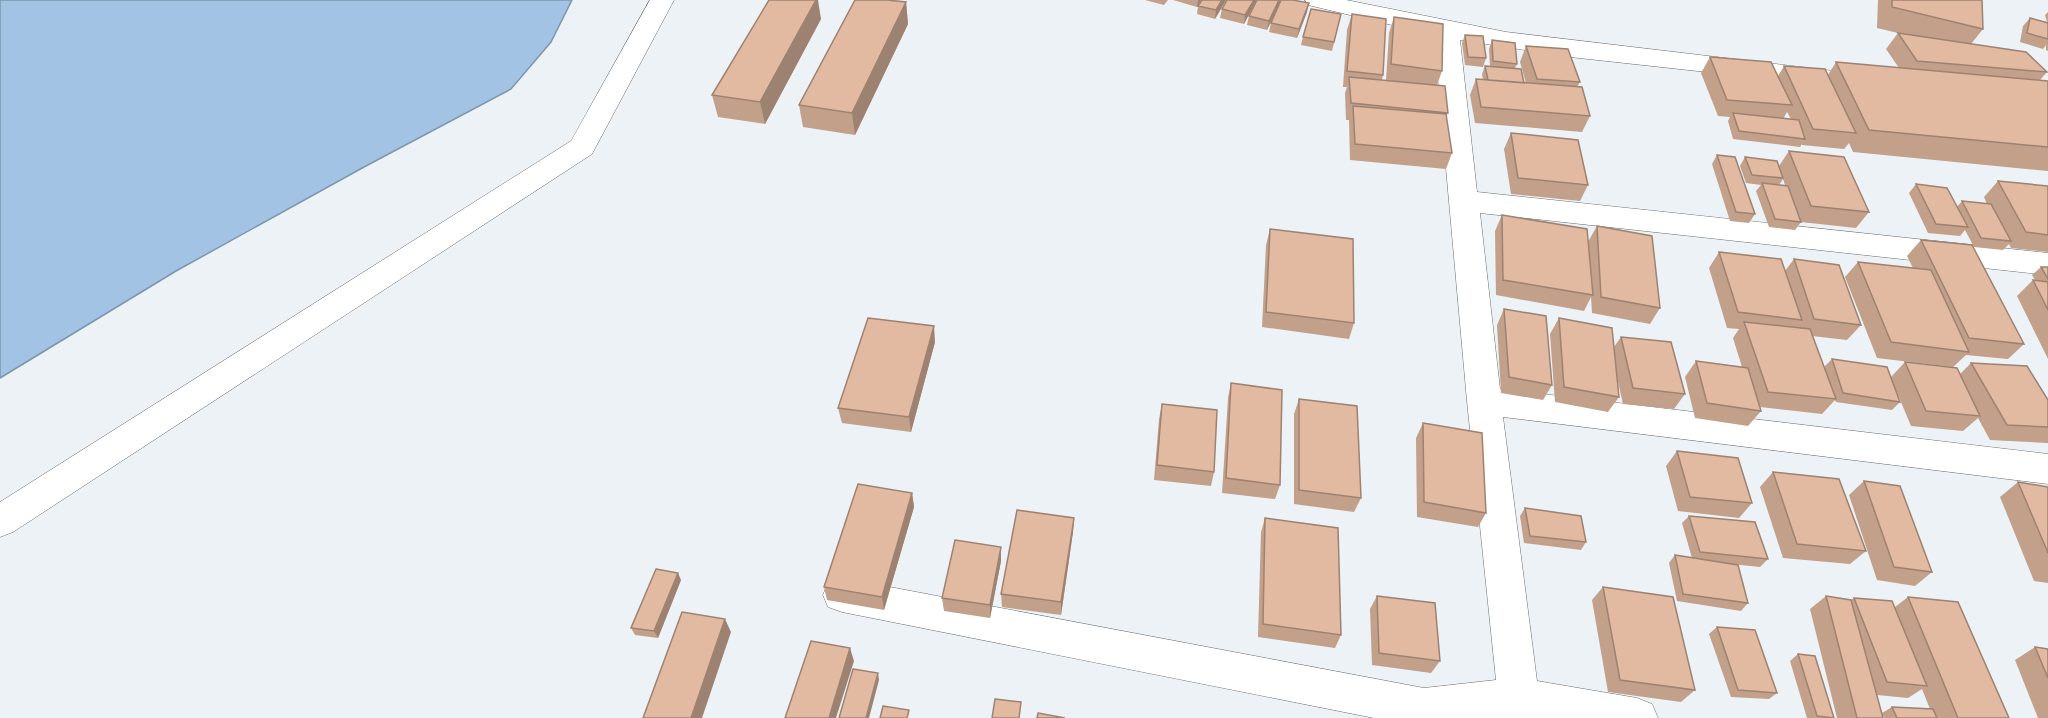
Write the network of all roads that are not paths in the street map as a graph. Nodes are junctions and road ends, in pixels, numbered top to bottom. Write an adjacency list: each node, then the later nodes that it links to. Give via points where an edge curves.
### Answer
1 (662, 0): 9 (street, via 582,147)
2 (1317, 0): 3 (street)
3 (1446, 28): 4 (street, via 1623,56); 5 (street)
4 (1847, 79)
5 (1465, 201): 6 (street); 7 (street)
6 (2048, 264)
7 (1484, 401): 8 (street); 11 (street)
8 (2048, 469)
9 (0, 521)
10 (840, 595): 11 (street, via 1424,708)
11 (1519, 707): 12 (street)
12 (1637, 718)

